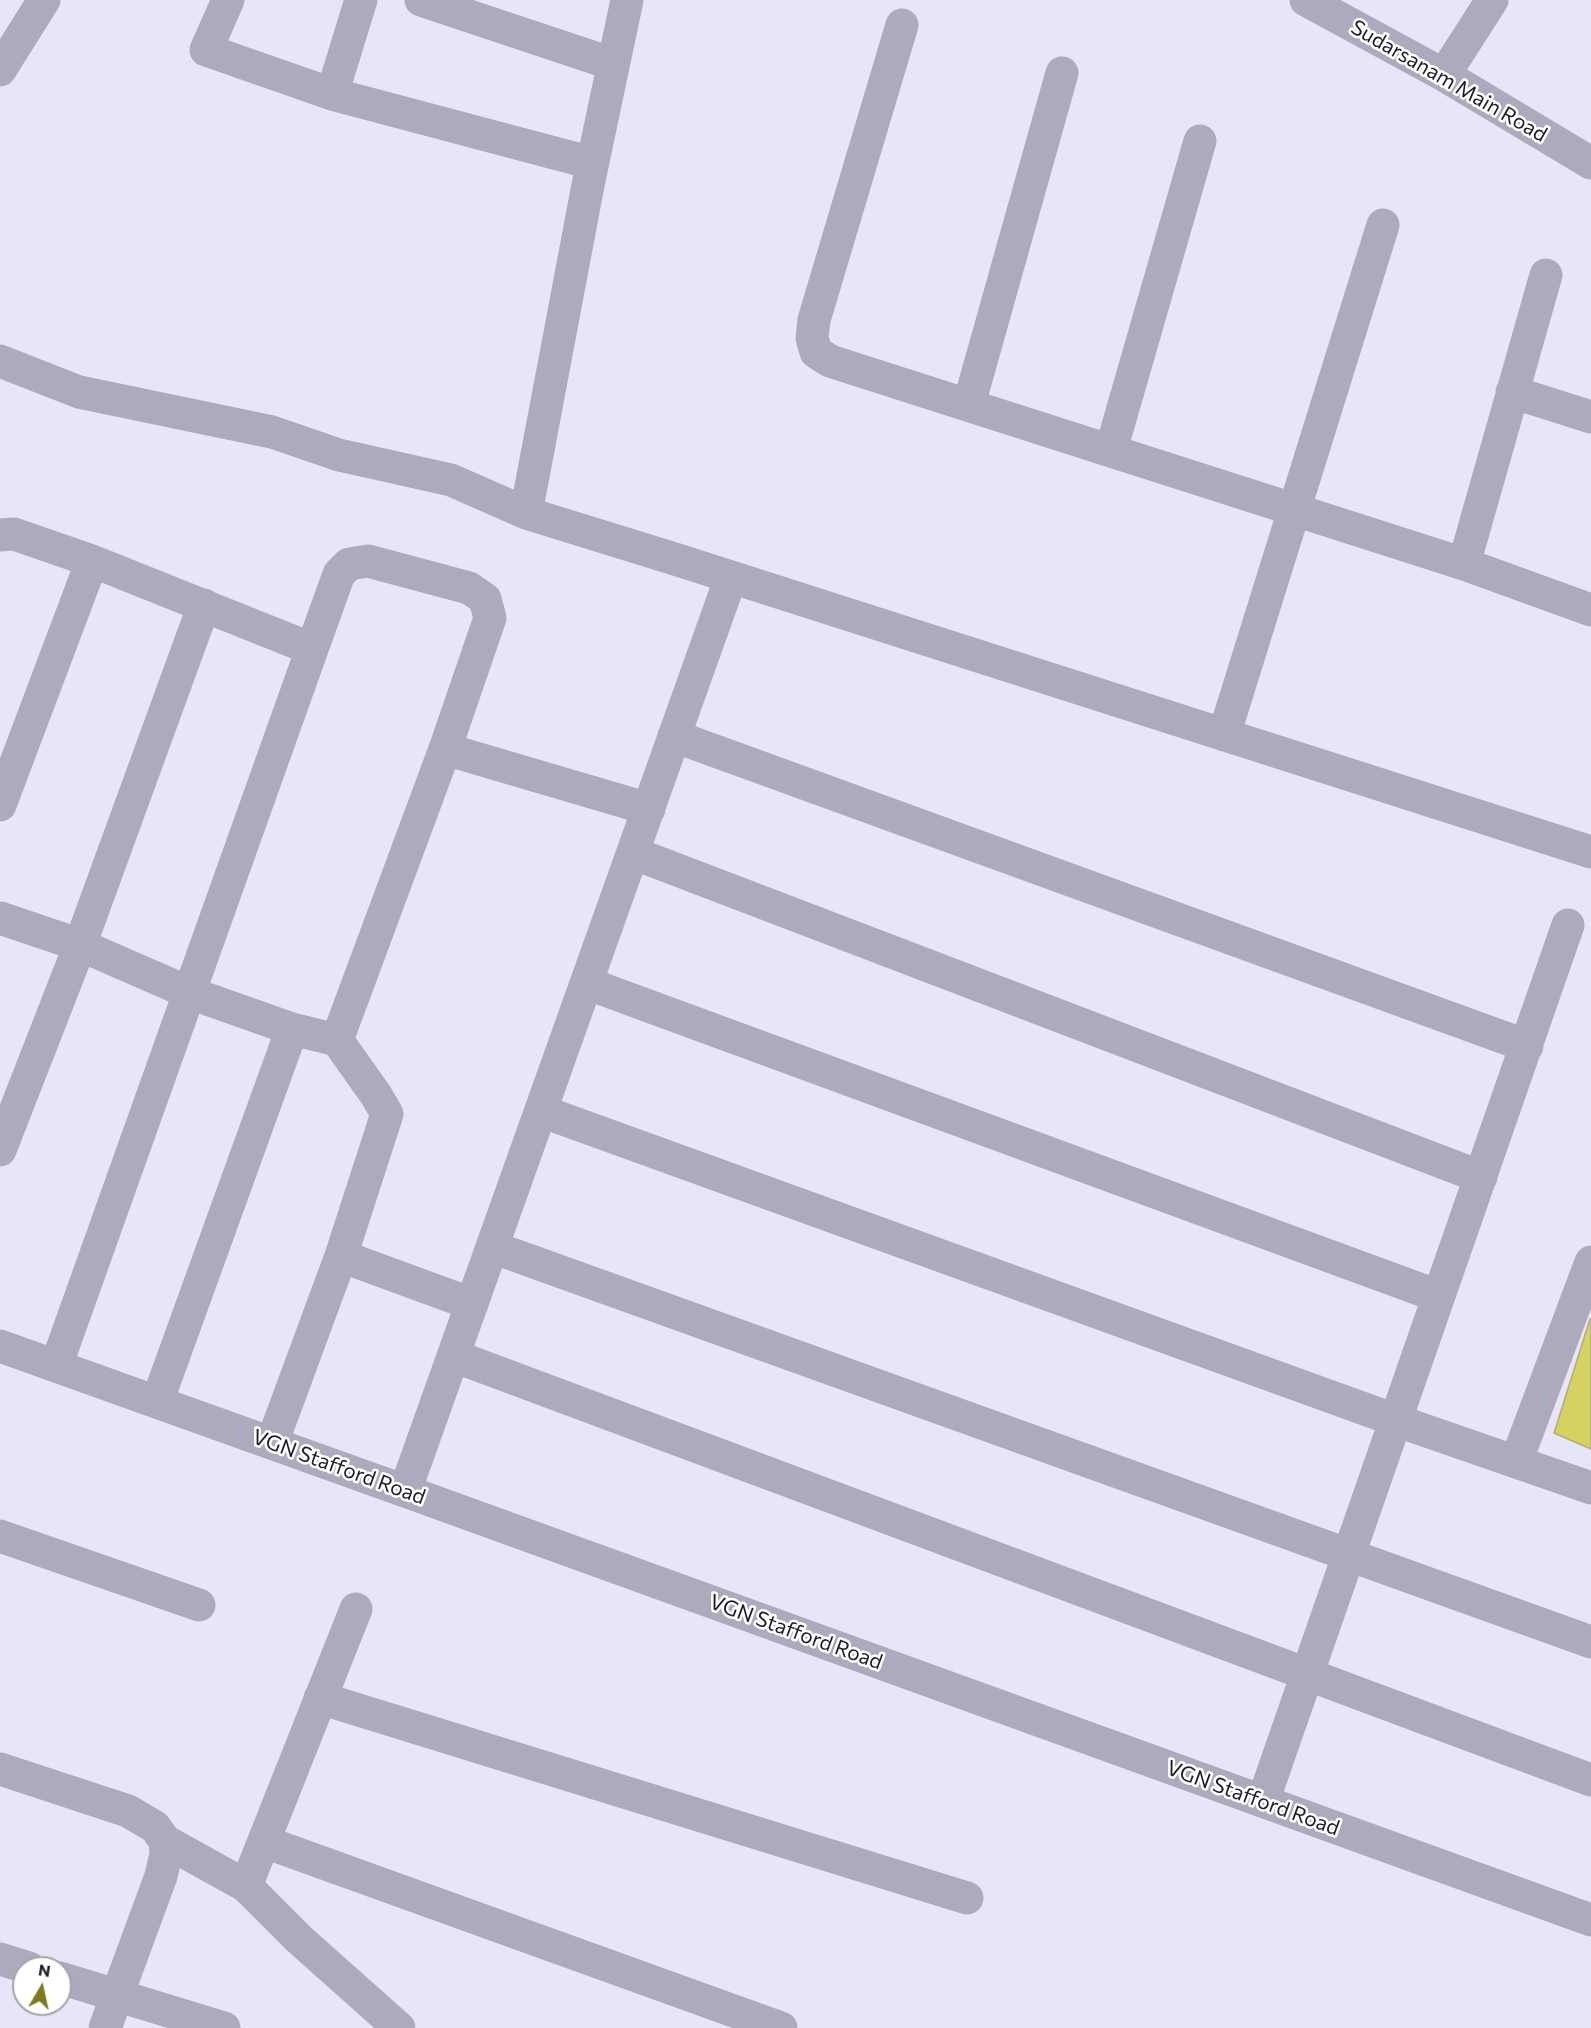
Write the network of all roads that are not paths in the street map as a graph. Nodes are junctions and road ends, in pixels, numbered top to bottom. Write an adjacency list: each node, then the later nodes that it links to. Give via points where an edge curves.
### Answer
1 (44, 0): 10 (street)
2 (228, 0): 13 (street, via 206,50)
3 (361, 0): 13 (street)
4 (421, 0): 9 (street)
5 (627, 0): 9 (street)
6 (1306, 0): 12 (street, Sudarsanam Main Road)
7 (1492, 0): 12 (street)
8 (902, 25): 21 (street, via 814,320 812,338 816,352 830,361)
9 (613, 64): 15 (street)
10 (0, 70)
11 (1062, 73): 21 (street)
12 (1444, 75): 16 (street, Sudarsanam Main Road)
13 (332, 94): 15 (street)
14 (1200, 141): 23 (street)
15 (592, 163): 25 (street)
16 (1591, 163)
17 (1383, 225): 24 (street)
18 (1546, 276): 20 (street)
19 (0, 361): 25 (street, via 79,392 272,432 339,455 451,480)
20 (1512, 392): 22 (street); 28 (street)
21 (969, 404): 23 (street)
22 (1591, 417)
23 (1111, 450): 24 (street)
24 (1295, 509): 28 (street); 33 (street)
25 (526, 513): 29 (street)
26 (0, 535): 27 (street, via 14,534)
27 (92, 561): 30 (street); 36 (street)
28 (1464, 564): 31 (street)
29 (731, 577): 33 (street); 34 (street)
30 (204, 605): 32 (street); 42 (street)
31 (1591, 610)
32 (312, 649): 35 (street, via 339,574 349,564 368,561 469,588 485,599 490,618); 44 (street)
33 (1224, 735): 38 (street)
34 (675, 736): 37 (street); 47 (street)
35 (445, 749): 37 (street); 46 (street)
36 (0, 805)
37 (649, 809): 39 (street)
38 (1591, 852)
39 (633, 853): 43 (street); 50 (street)
40 (0, 918): 42 (street)
41 (1568, 925): 47 (street)
42 (80, 945): 44 (street); 49 (street)
43 (586, 983): 48 (street); 54 (street)
44 (190, 993): 45 (street); 58 (street)
45 (292, 1029): 46 (street); 59 (street)
46 (337, 1040): 52 (street, via 387,1114)
47 (1527, 1046): 50 (street)
48 (541, 1111): 51 (street); 60 (street)
49 (0, 1150)
50 (1481, 1177): 54 (street)
51 (492, 1247): 55 (street); 66 (street)
52 (341, 1256): 55 (street); 61 (street)
53 (1591, 1262): 62 (street)
54 (1438, 1296): 60 (street)
55 (472, 1305): 57 (street)
56 (0, 1346): 58 (street, VGN Stafford Road)
57 (454, 1356): 64 (street); 70 (street)
58 (56, 1366): 59 (street, VGN Stafford Road)
59 (157, 1402): 61 (street, VGN Stafford Road)
60 (1395, 1420): 62 (street); 66 (street)
61 (272, 1443): 64 (street, VGN Stafford Road)
62 (1516, 1462): 63 (street)
63 (1591, 1488)
64 (405, 1491): 74 (street, VGN Stafford Road)
65 (0, 1536): 67 (street)
66 (1348, 1555): 69 (street); 70 (street)
67 (199, 1605)
68 (356, 1609): 71 (street)
69 (1591, 1642)
70 (1307, 1673): 73 (street); 74 (street)
71 (320, 1698): 76 (street); 78 (street)
72 (0, 1768): 75 (street, via 128,1811 154,1827)
73 (1591, 1780)
74 (1263, 1801): 79 (street, VGN Stafford Road)
75 (165, 1841): 77 (street); 81 (street, via 161,1876)
76 (265, 1842): 77 (street); 85 (street)
77 (246, 1886): 84 (street)
78 (967, 1898)
79 (1591, 1920)
80 (72, 1982): 81 (street)
81 (116, 1996): 82 (street); 83 (street)
82 (105, 2028)
83 (224, 2028)
84 (399, 2028)
85 (781, 2028)

